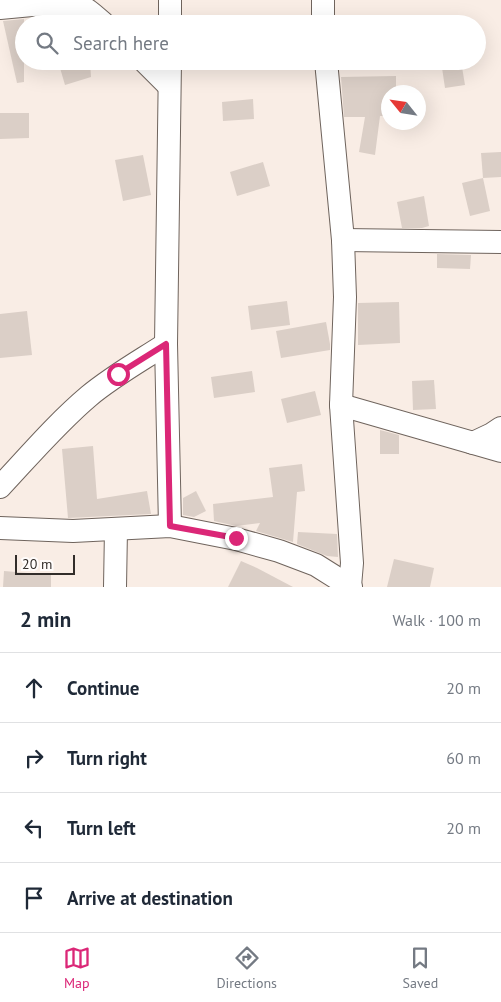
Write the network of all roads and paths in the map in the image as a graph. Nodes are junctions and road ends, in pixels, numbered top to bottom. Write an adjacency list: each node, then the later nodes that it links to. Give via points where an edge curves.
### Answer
1 (170, 0): 5 (street)
2 (323, 0): 6 (street)
3 (0, 8): 4 (street, via 75,4)
4 (93, 15)
5 (170, 15)
6 (323, 15)
7 (153, 70): 10 (street)
8 (170, 70): 10 (street)
9 (327, 70): 11 (street)
10 (169, 86): 13 (street)
11 (343, 240): 12 (street); 14 (street, via 345,297)
12 (501, 242)
13 (166, 344): 18 (street, via 90,395 64,418); 19 (street)
14 (341, 405): 16 (street); 22 (street)
15 (501, 428): 16 (street)
16 (472, 442): 17 (street)
17 (501, 451)
18 (0, 487)
19 (170, 526): 21 (street); 22 (street, via 236,538 279,551 316,565)
20 (0, 528): 21 (street)
21 (116, 530): 23 (street)
22 (351, 586)
23 (115, 587)

